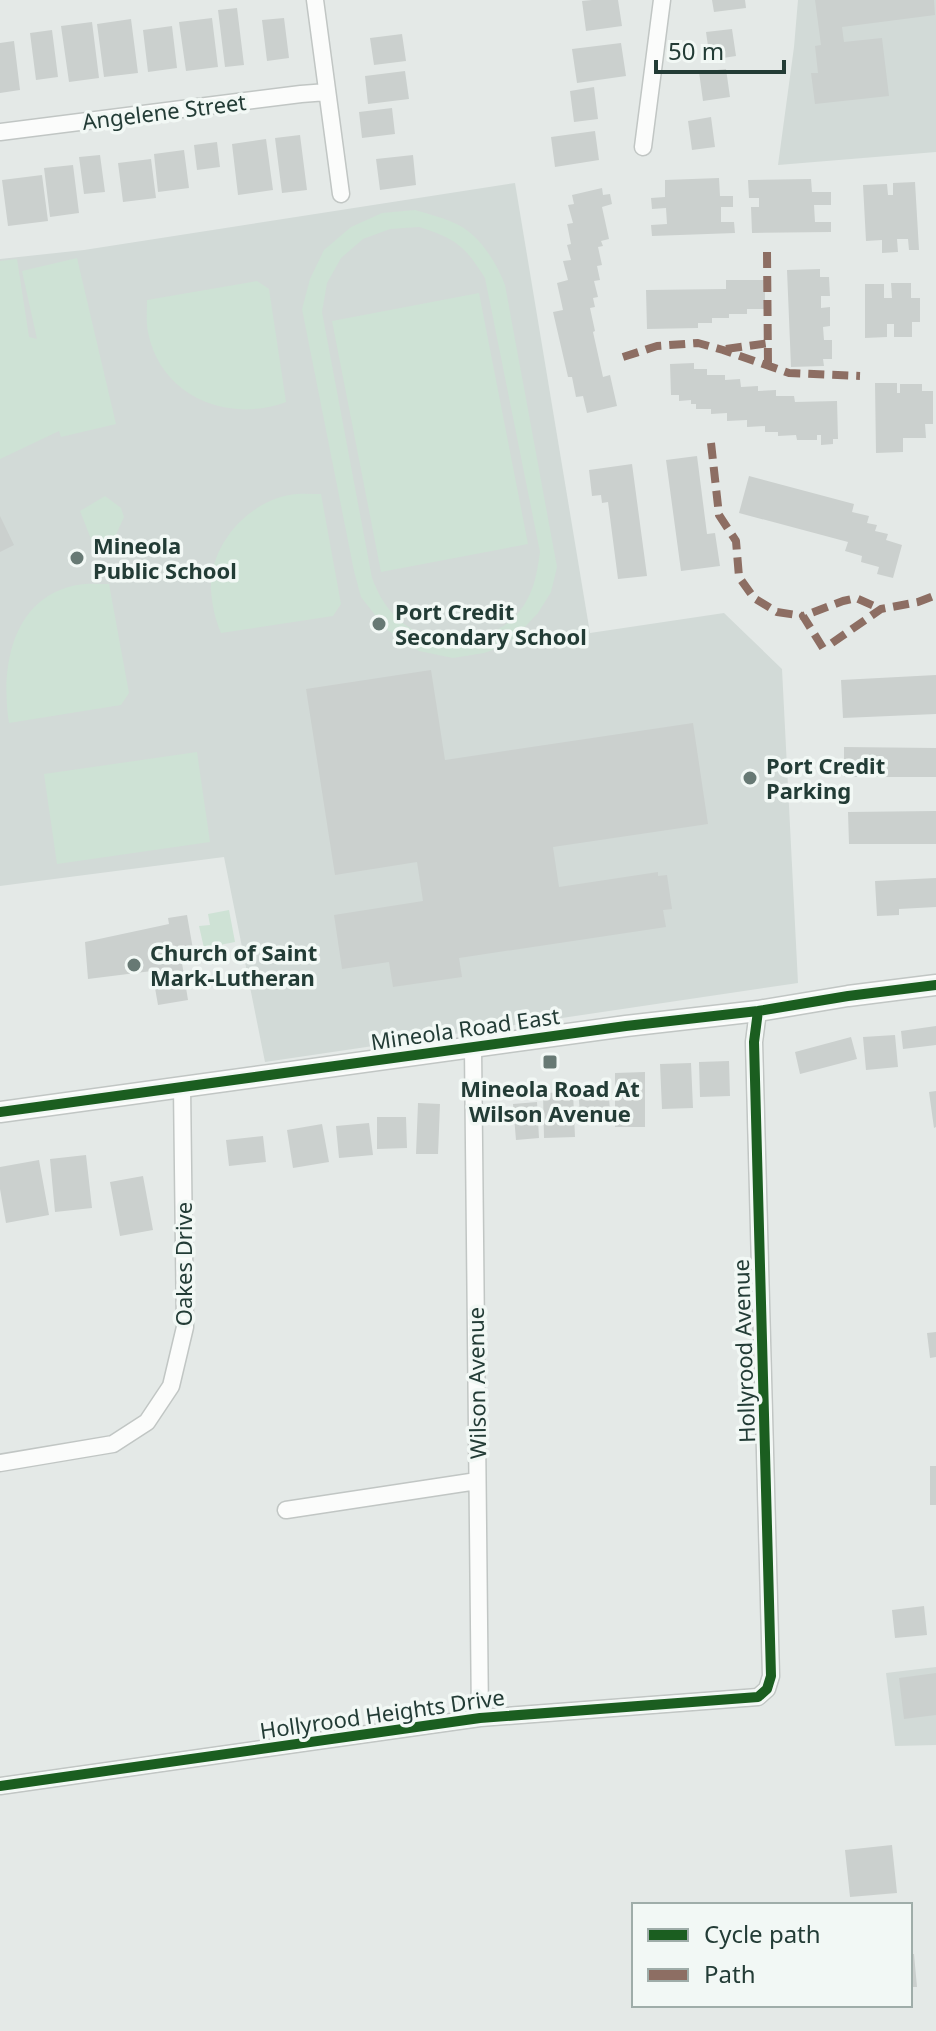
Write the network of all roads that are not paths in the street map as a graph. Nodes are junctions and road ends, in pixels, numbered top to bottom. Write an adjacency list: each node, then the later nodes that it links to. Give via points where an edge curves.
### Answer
1 (315, 0): 3 (street)
2 (662, 0): 5 (street)
3 (327, 92): 4 (street, Angelene Street); 6 (street)
4 (0, 132)
5 (643, 147)
6 (341, 194)
7 (936, 985): 8 (street, Mineola Road East)
8 (758, 1011): 9 (street, Mineola Road East); 15 (street, Hollyrood Avenue, via 754,1042 771,1676)
9 (473, 1048): 10 (street, Mineola Road East); 13 (street, Wilson Avenue)
10 (182, 1087): 11 (street, Mineola Road East); 12 (street, Oakes Drive, via 185,1327 171,1386 147,1422 113,1444)
11 (0, 1112)
12 (0, 1463)
13 (477, 1481): 14 (street); 16 (street, Wilson Avenue)
14 (286, 1510)
15 (767, 1689): 16 (street, Hollyrood Heights Drive, via 758,1697)
16 (480, 1718): 17 (street, Hollyrood Heights Drive)
17 (0, 1786)

